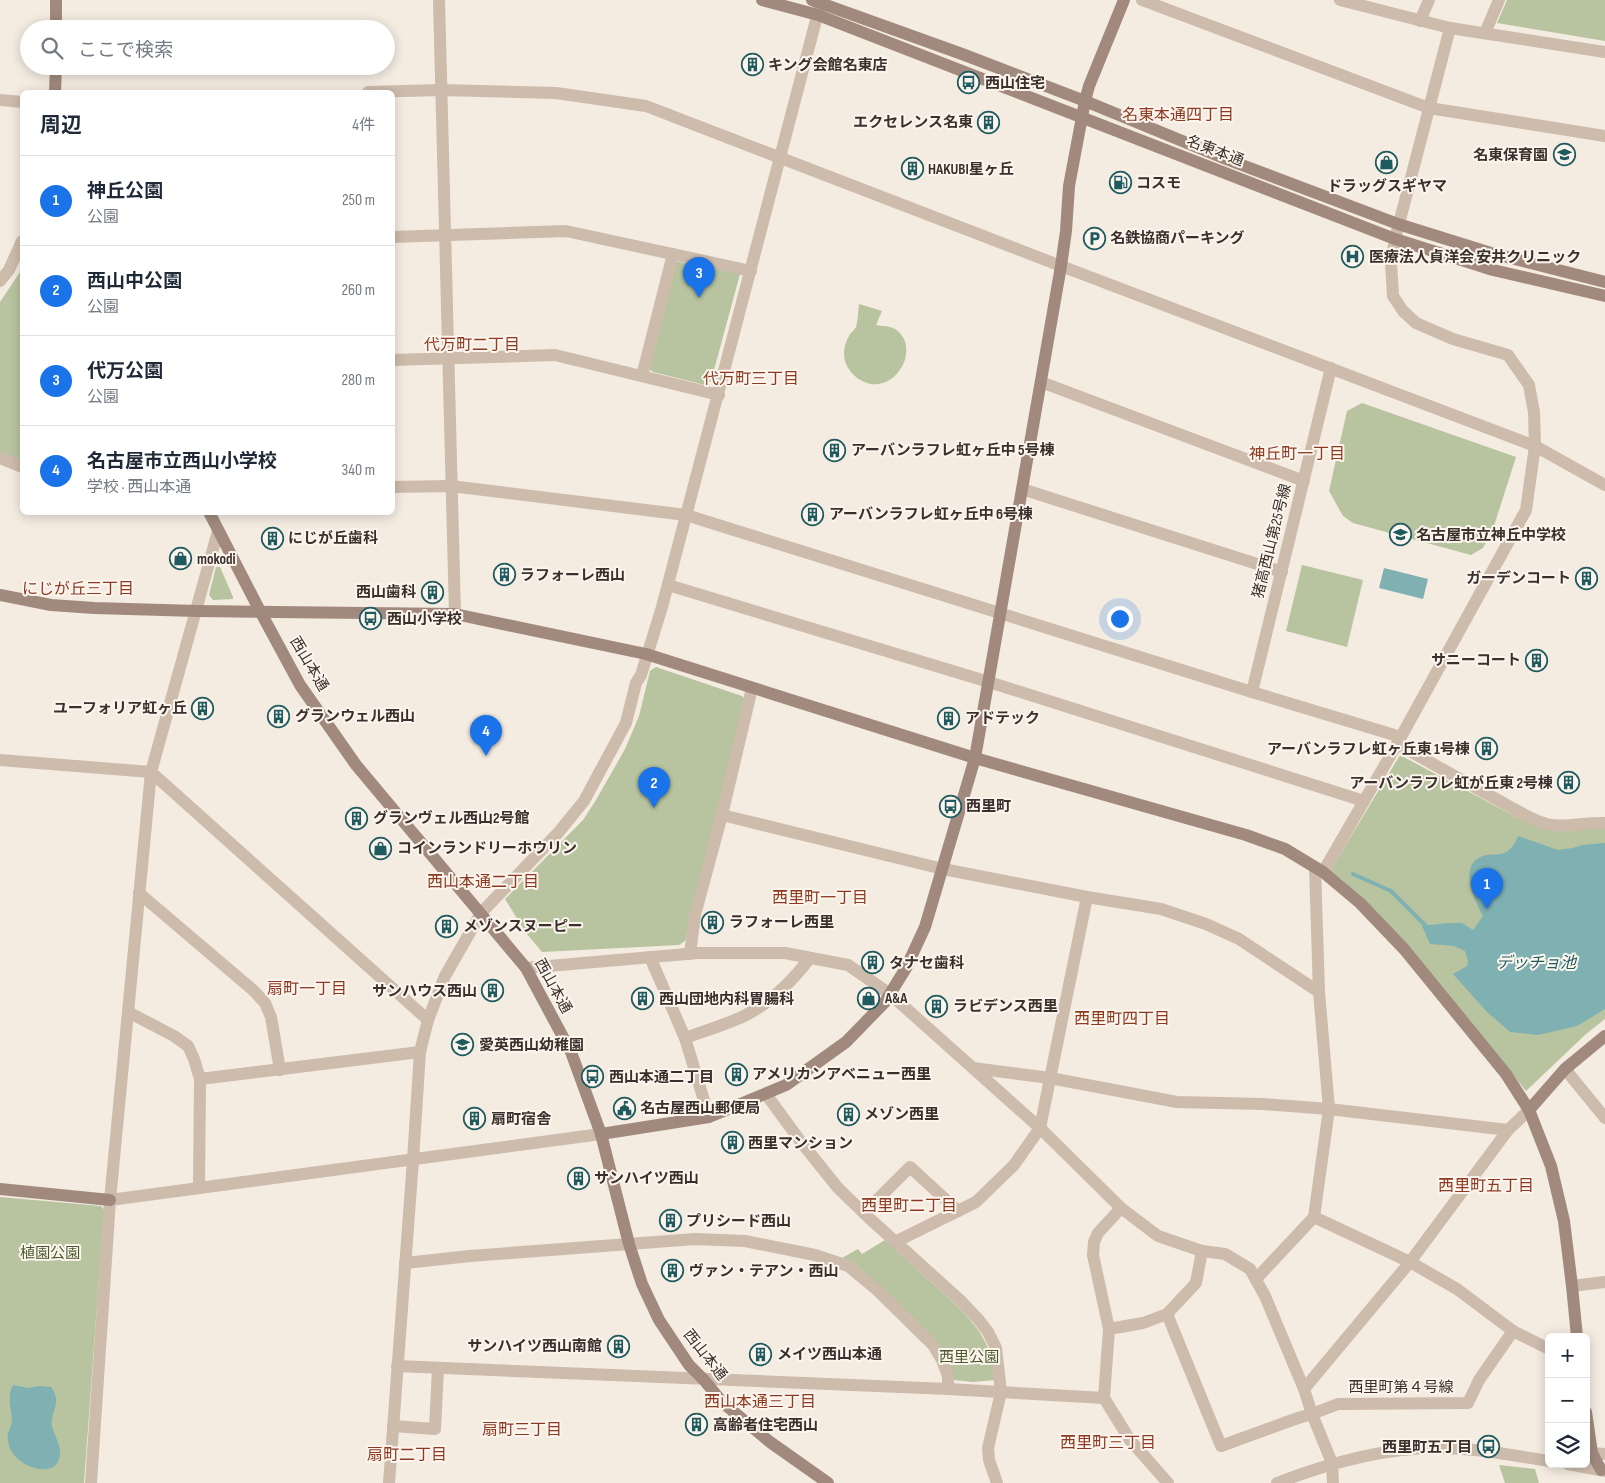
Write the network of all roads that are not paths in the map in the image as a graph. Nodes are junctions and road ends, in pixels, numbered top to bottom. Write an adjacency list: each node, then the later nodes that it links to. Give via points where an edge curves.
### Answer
1 (56, 0): 11 (street)
2 (439, 0): 18 (street)
3 (762, 0): 10 (street, 名東本通)
4 (1124, 0): 21 (street)
5 (1142, 0): 23 (street)
6 (1340, 0): 9 (street)
7 (1429, 0): 12 (street)
8 (1499, 0): 14 (street)
9 (1354, 2): 12 (street)
10 (818, 4): 21 (street, 名東本通); 24 (street, 名東本通); 26 (street)
11 (56, 20)
12 (1420, 21): 13 (street)
13 (1450, 28): 14 (street); 23 (street)
14 (1485, 33): 15 (street)
15 (1605, 52)
16 (56, 75): 17 (street)
17 (56, 90)
18 (441, 90): 19 (street); 26 (street, via 556,93 646,106); 28 (street)
19 (395, 91)
20 (0, 100): 22 (street)
21 (1085, 101): 24 (street); 27 (street, 名東本通)
22 (20, 102)
23 (1429, 108): 25 (street); 27 (street)
24 (1082, 117): 30 (street, 名東本通); 33 (street, via 1069,186)
25 (1605, 136)
26 (781, 158): 33 (street); 34 (street)
27 (1398, 224): 30 (street); 36 (street, 名東本通, via 1491,253)
28 (445, 236): 29 (street); 32 (street, via 566,231); 38 (street)
29 (395, 237)
30 (1395, 239): 37 (street, 名東本通, via 1493,270); 44 (street, via 1391,263 1393,296 1403,311 1416,323 1453,339 1508,355 1529,385)
31 (20, 245): 35 (street)
32 (673, 254): 34 (street); 41 (street)
33 (1061, 266): 40 (street); 42 (street)
34 (752, 271): 43 (street)
35 (0, 281)
36 (1605, 282)
37 (1605, 296)
38 (448, 358): 39 (street); 41 (street, via 555,355); 49 (street)
39 (395, 360)
40 (1331, 368): 44 (street); 47 (street, 猪高西山第25号線)
41 (642, 376): 43 (street)
42 (1041, 382): 47 (street); 51 (street)
43 (719, 395): 53 (street)
44 (1535, 446): 48 (street); 66 (street, via 1526,510)
45 (0, 458): 46 (street)
46 (20, 466)
47 (1304, 481): 55 (street, 猪高西山第25号線)
48 (1605, 485)
49 (452, 486): 50 (street); 53 (street); 61 (street)
50 (395, 487)
51 (1022, 488): 55 (street); 60 (street)
52 (210, 515): 54 (street, 西山本通)
53 (686, 515): 56 (street); 60 (street)
54 (218, 531): 58 (street); 59 (street, 西山本通)
55 (1282, 572): 65 (street, 猪高西山第25号線)
56 (668, 585): 62 (street); 63 (street)
57 (0, 594): 58 (street, via 51,605)
58 (197, 611): 59 (street); 69 (street)
59 (260, 611): 61 (street); 77 (street, 西山本通, via 300,685 356,765)
60 (1001, 613): 63 (street); 65 (street)
61 (455, 614): 62 (street)
62 (646, 654): 64 (street); 77 (street, via 626,723 584,801 558,833)
63 (989, 682): 67 (street); 70 (street)
64 (752, 688): 67 (street); 71 (street)
65 (1252, 692): 66 (street)
66 (1399, 740): 70 (street); 72 (street, via 1537,820 1552,825)
67 (975, 758): 73 (street); 74 (street, via 1246,836 1285,849)
68 (0, 760): 69 (street)
69 (151, 772): 75 (street); 85 (street)
70 (1364, 801): 74 (street)
71 (722, 815): 73 (street); 78 (street, via 695,915)
72 (1605, 823)
73 (943, 869): 76 (street); 83 (street, via 925,927)
74 (1319, 870): 82 (street); 96 (street, via 1360,903 1404,949 1506,1074)
75 (139, 893): 84 (street); 90 (street, via 265,1003 271,1017)
76 (1087, 897): 82 (street, via 1161,909 1206,924 1239,939); 92 (street)
77 (481, 913): 81 (street, 西山本通); 85 (street, via 445,976)
78 (690, 954): 79 (street); 80 (street, via 785,953)
79 (650, 957): 81 (street); 87 (street)
80 (810, 958): 83 (street, via 848,965); 87 (street, via 774,995 744,1016)
81 (526, 968): 101 (street, 西山本通, via 571,1052)
82 (1319, 992): 95 (street)
83 (890, 994): 89 (street); 94 (street, via 846,1042 786,1085)
84 (128, 1012): 93 (street, via 188,1046); 105 (street)
85 (428, 1020): 88 (street)
86 (1605, 1036): 91 (street)
87 (685, 1038): 97 (street)
88 (420, 1052): 90 (street); 102 (street)
89 (973, 1068): 92 (street); 99 (street)
90 (280, 1070): 93 (street)
91 (1565, 1070): 96 (street); 98 (street)
92 (1050, 1078): 95 (street, via 1177,1102); 99 (street)
93 (200, 1079): 103 (street)
94 (766, 1094): 97 (street); 108 (street, via 838,1188)
95 (1329, 1109): 100 (street); 109 (street)
96 (1529, 1110): 100 (street); 117 (street, via 1551,1166 1564,1221)
97 (709, 1117): 101 (street)
98 (1605, 1118)
99 (1040, 1128): 106 (street); 107 (street, via 994,1185 976,1202)
100 (1508, 1130): 113 (street)
101 (601, 1134): 102 (street); 111 (street, 西山本通)
102 (413, 1160): 103 (street); 114 (street)
103 (199, 1187): 105 (street)
104 (0, 1189): 105 (street)
105 (110, 1200): 138 (street)
106 (1122, 1208): 112 (street, via 1158,1236); 119 (street, via 1098,1233 1094,1242 1093,1255)
107 (958, 1211): 108 (street, via 910,1167); 110 (street)
108 (864, 1213): 110 (street)
109 (1314, 1217): 113 (street); 115 (street)
110 (895, 1242): 128 (street, via 962,1302 983,1326 996,1348)
111 (629, 1244): 114 (street); 125 (street, 西山本通, via 642,1284 659,1320 689,1365); 126 (street, via 695,1239 745,1241 815,1255 848,1266 933,1344 948,1376)
112 (1202, 1250): 115 (street, via 1225,1254 1250,1269); 118 (street, via 1196,1283)
113 (1410, 1262): 120 (street, via 1457,1289); 127 (street)
114 (405, 1263): 123 (street)
115 (1256, 1279): 127 (street)
116 (1605, 1282): 117 (street)
117 (1572, 1286): 121 (street)
118 (1167, 1314): 119 (street); 130 (street, via 1221,1446)
119 (1110, 1329): 129 (street)
120 (1513, 1331): 122 (street); 130 (street, 西里町第４号線, via 1468,1402 1338,1404)
121 (1577, 1333)
122 (1545, 1347)
123 (398, 1366): 124 (street); 132 (street)
124 (438, 1368): 125 (street); 132 (street, via 435,1429)
125 (704, 1380): 126 (street); 140 (street, 西山本通, via 745,1422)
126 (948, 1389): 128 (street)
127 (1304, 1390): 130 (street)
128 (1001, 1392): 129 (street); 141 (street, via 988,1448)
129 (1104, 1398): 142 (street, via 1130,1440)
130 (1312, 1414): 135 (street)
131 (1589, 1423): 133 (street)
132 (393, 1426): 139 (street)
133 (1599, 1454): 137 (street)
134 (1545, 1460): 135 (street, via 1479,1450 1432,1448 1387,1452)
135 (1332, 1463): 143 (street); 144 (street)
136 (1590, 1468): 137 (street)
137 (1603, 1470)
138 (91, 1483)
139 (389, 1483)
140 (828, 1483)
141 (996, 1483)
142 (1168, 1483)
143 (1277, 1483)
144 (1333, 1483)

